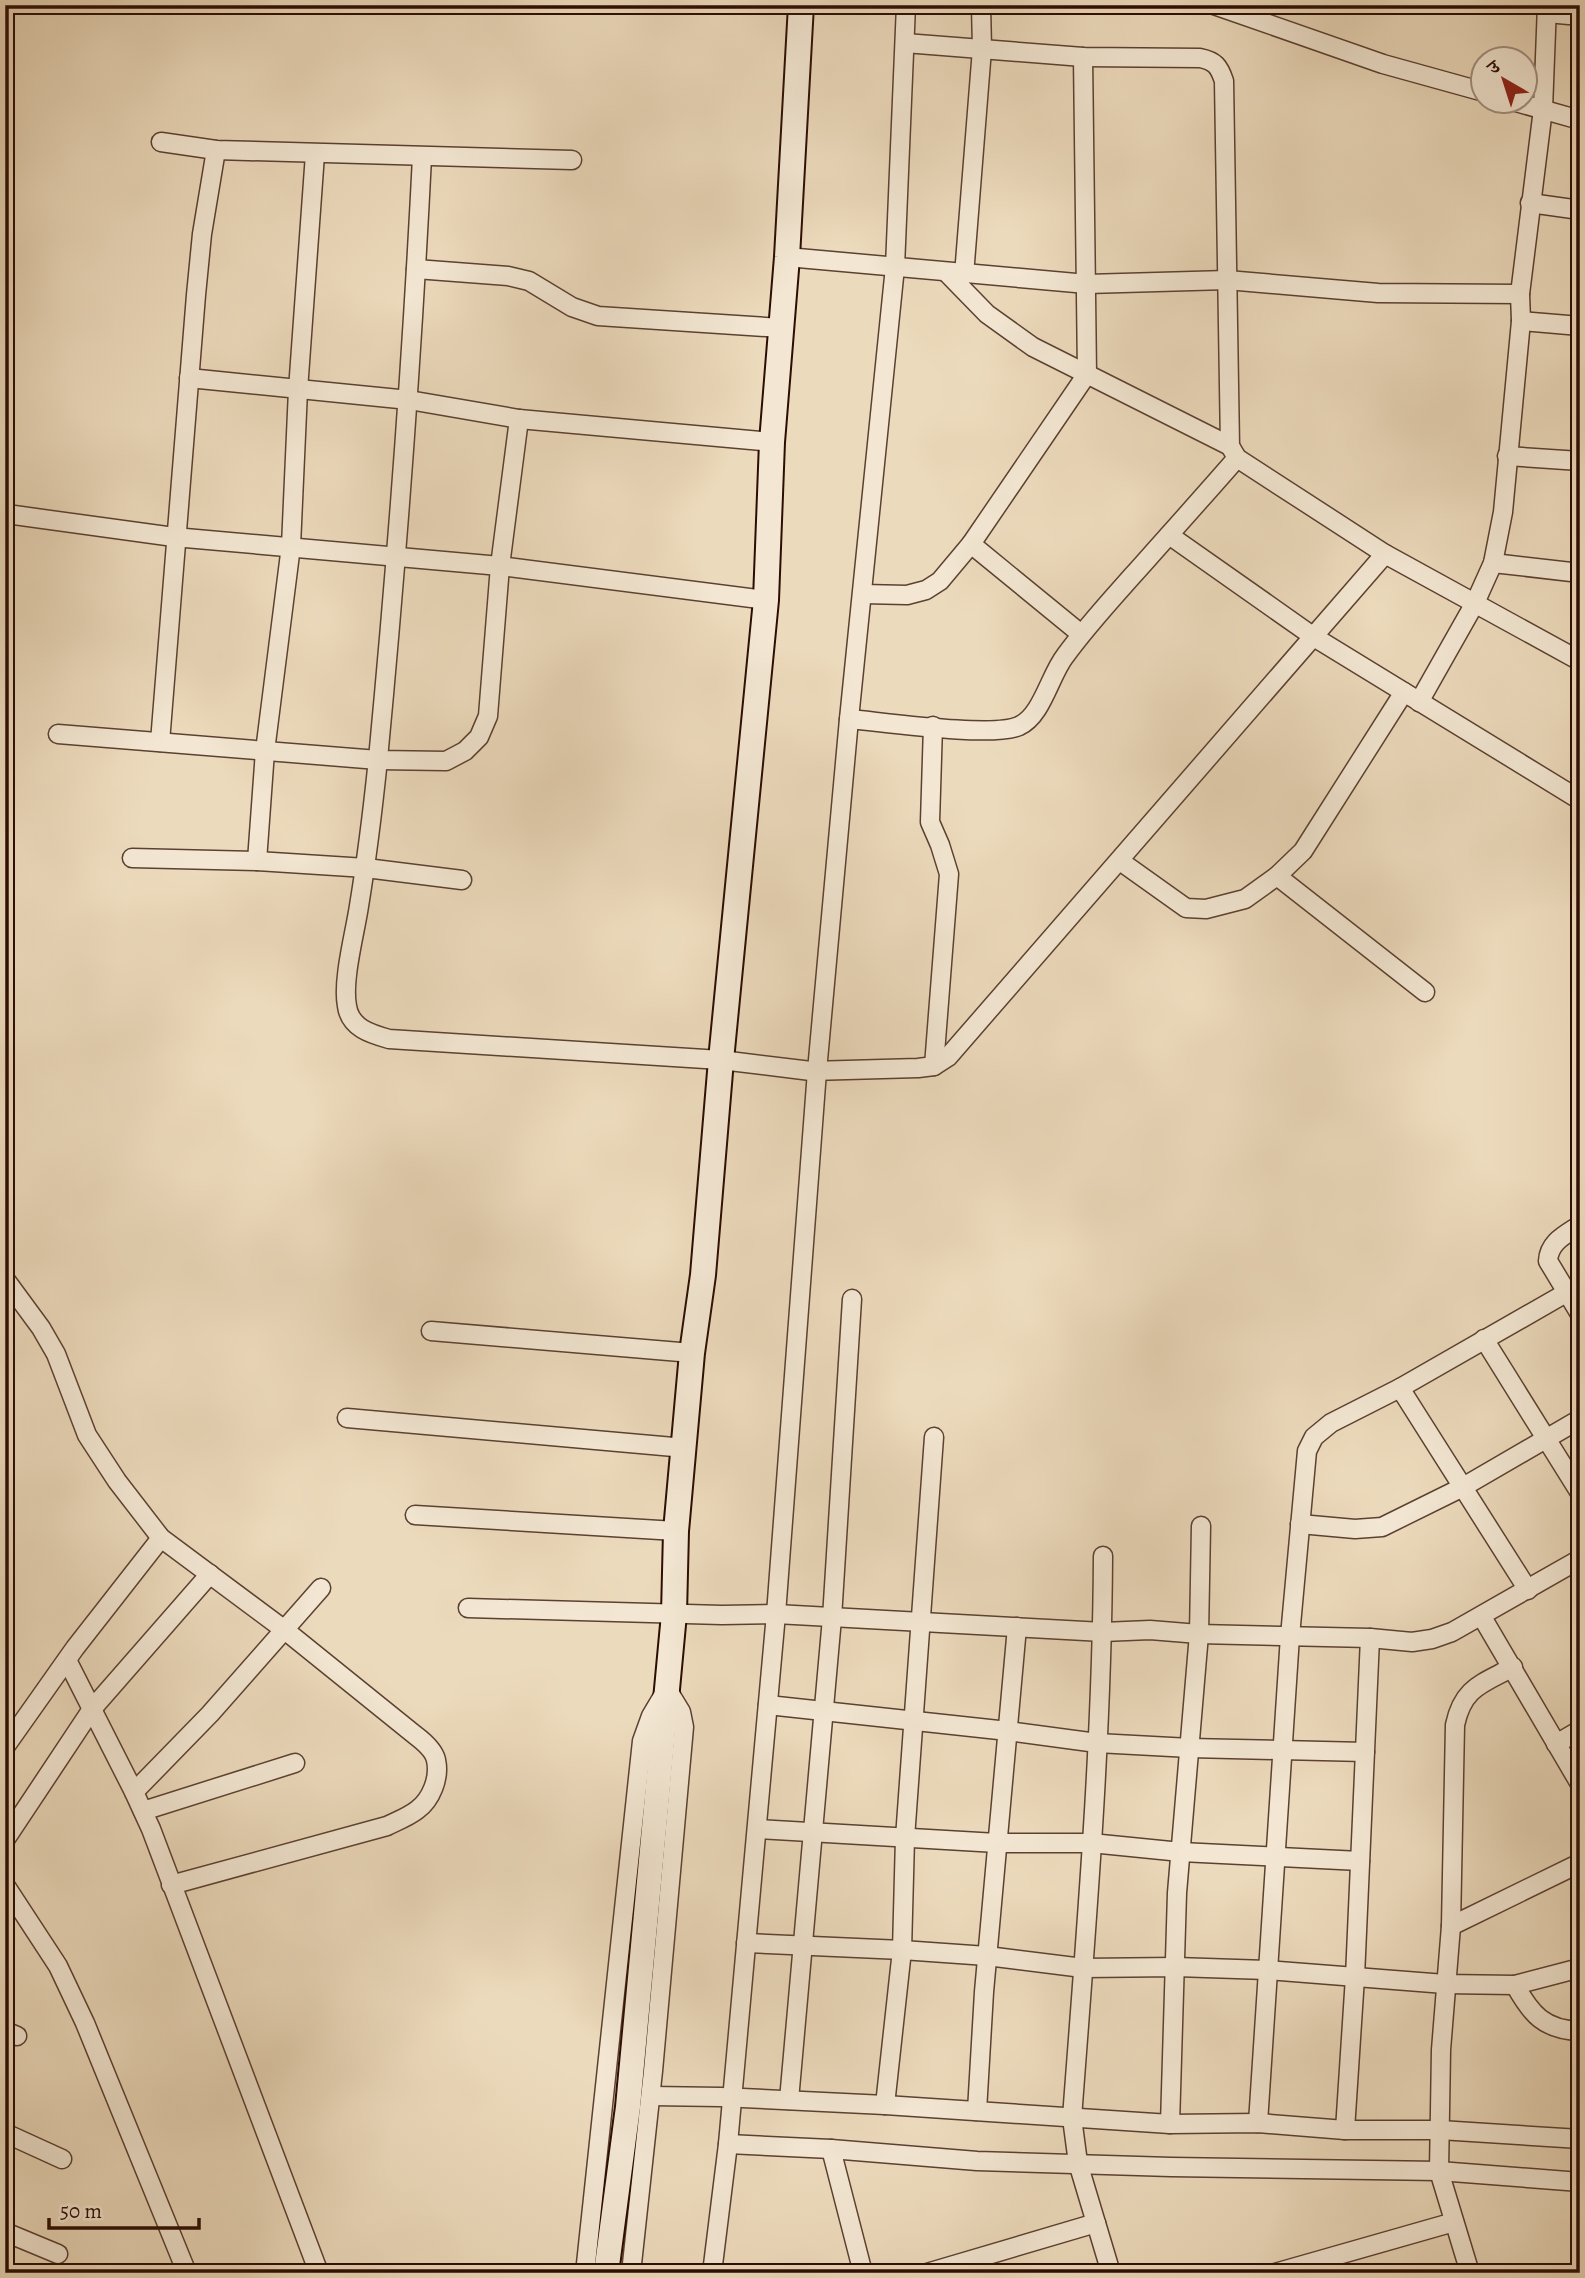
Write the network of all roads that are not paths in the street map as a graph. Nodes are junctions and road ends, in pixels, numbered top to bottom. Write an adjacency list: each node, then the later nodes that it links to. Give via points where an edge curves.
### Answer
1 (801, 5): 21 (street)
2 (906, 5): 7 (street)
3 (981, 5): 8 (street)
4 (1220, 6): 10 (street, via 1382,64)
5 (1547, 9): 6 (street); 12 (street)
6 (1580, 16)
7 (905, 43): 8 (street); 22 (street)
8 (982, 49): 9 (street); 24 (street)
9 (1083, 57): 25 (street, via 1200,58 1212,60 1220,68 1224,80); 26 (street)
10 (1470, 88)
11 (1540, 108): 12 (street)
12 (1543, 109): 13 (street); 19 (street)
13 (1580, 120)
14 (161, 142): 15 (street)
15 (216, 150): 16 (street); 32 (street, via 202,234)
16 (315, 154): 17 (street); 33 (street)
17 (422, 157): 18 (street); 23 (street)
18 (572, 160)
19 (1530, 203): 20 (street); 27 (street)
20 (1580, 209)
21 (787, 257): 22 (street); 30 (street)
22 (895, 267): 24 (street); 50 (street)
23 (416, 269): 30 (street, via 529,281 572,307 598,316); 34 (street)
24 (955, 274): 26 (street); 31 (street, via 987,314 1033,346)
25 (1227, 280): 26 (street); 27 (street, via 1378,293); 37 (street)
26 (1087, 284): 31 (street)
27 (1520, 293): 28 (street)
28 (1521, 321): 29 (street); 38 (street)
29 (1580, 326)
30 (781, 328): 36 (street)
31 (1087, 374): 37 (street); 43 (street)
32 (190, 378): 33 (street); 42 (street)
33 (298, 390): 34 (street); 44 (street)
34 (409, 400): 35 (street); 46 (street)
35 (519, 419): 36 (street); 48 (street)
36 (772, 442): 51 (street)
37 (1233, 452): 41 (street); 45 (street)
38 (1507, 456): 39 (street); 47 (street)
39 (1580, 461)
40 (13, 515): 42 (street)
41 (1168, 535): 53 (street); 54 (street)
42 (174, 537): 44 (street); 60 (street)
43 (971, 544): 50 (street, via 940,581 926,590 907,595); 53 (street)
44 (291, 546): 46 (street); 61 (street)
45 (1385, 554): 52 (street); 54 (street)
46 (395, 555): 48 (street); 62 (street)
47 (1493, 563): 49 (street); 52 (street)
48 (500, 566): 51 (street); 62 (street, via 488,716 479,737 446,761)
49 (1580, 573)
50 (863, 594): 57 (street)
51 (766, 600): 71 (street)
52 (1475, 603): 55 (street); 56 (street)
53 (1081, 634): 58 (street, via 1052,676 1043,700 1020,726 999,730)
54 (1314, 637): 56 (street); 66 (street)
55 (1580, 661)
56 (1411, 697): 63 (street); 68 (street, via 1303,851)
57 (849, 719): 58 (street); 73 (street)
58 (933, 726): 72 (street, via 930,822 948,873)
59 (58, 734): 60 (street)
60 (160, 742): 61 (street)
61 (265, 751): 62 (street); 65 (street)
62 (378, 760): 67 (street)
63 (1580, 800)
64 (132, 858): 65 (street)
65 (257, 861): 67 (street)
66 (1119, 861): 68 (street, via 1186,908 1206,909 1245,898); 72 (street, via 948,1057)
67 (366, 868): 69 (street); 71 (street, via 347,982 347,1007 366,1033 403,1040)
68 (1277, 876): 70 (street)
69 (462, 880)
70 (1425, 992)
71 (721, 1060): 73 (street); 81 (street)
72 (934, 1066): 73 (street)
73 (814, 1071): 102 (street)
74 (1580, 1225): 76 (street, via 1548,1252 1548,1261)
75 (5, 1279): 94 (street, via 56,1354 87,1435)
76 (1566, 1293): 78 (street); 80 (street)
77 (852, 1299): 104 (street)
78 (1580, 1314)
79 (431, 1331): 81 (street)
80 (1484, 1339): 82 (street); 86 (street)
81 (692, 1353): 87 (street)
82 (1400, 1388): 88 (street); 91 (street, via 1331,1423 1314,1437 1307,1451)
83 (347, 1418): 87 (street)
84 (1580, 1419): 86 (street)
85 (934, 1437): 105 (street)
86 (1547, 1440): 88 (street); 89 (street)
87 (685, 1448): 93 (street)
88 (1462, 1487): 91 (street, via 1382,1527); 99 (street)
89 (1580, 1493)
90 (415, 1516): 93 (street)
91 (1300, 1524): 110 (street)
92 (1201, 1526): 109 (street)
93 (676, 1531): 101 (street)
94 (161, 1538): 97 (street); 112 (street)
95 (1103, 1556): 108 (street)
96 (1580, 1559): 99 (street)
97 (210, 1574): 107 (street); 116 (street)
98 (321, 1588): 107 (street)
99 (1528, 1590): 103 (street)
100 (468, 1608): 101 (street)
101 (674, 1614): 102 (street); 114 (street)
102 (771, 1614): 104 (street); 115 (street)
103 (1482, 1616): 111 (street, via 1432,1639 1412,1642); 113 (street)
104 (832, 1618): 105 (street); 117 (street)
105 (920, 1622): 106 (street); 118 (street)
106 (1017, 1627): 108 (street); 120 (street)
107 (286, 1631): 129 (street); 142 (street, via 428,1747 436,1759 436,1779 428,1799 387,1826)
108 (1103, 1632): 109 (street); 121 (street)
109 (1199, 1634): 110 (street); 124 (street)
110 (1290, 1636): 111 (street); 125 (street)
111 (1370, 1637): 126 (street)
112 (66, 1660): 116 (street); 123 (street)
113 (1513, 1667): 122 (street); 143 (street, via 1471,1690 1459,1706)
114 (667, 1689): 156 (street, via 684,1727); 180 (street, via 642,1741); 181 (street, via 628,2107)
115 (768, 1705): 117 (street); 131 (street)
116 (92, 1709): 129 (street); 134 (street)
117 (824, 1711): 118 (street); 132 (street)
118 (914, 1721): 120 (street); 133 (street)
119 (1580, 1730): 122 (street)
120 (1008, 1731): 121 (street); 135 (street)
121 (1097, 1743): 124 (street); 136 (street)
122 (1556, 1744): 128 (street)
123 (5, 1746)
124 (1190, 1748): 125 (street); 137 (street)
125 (1282, 1749): 126 (street); 138 (street)
126 (1365, 1752): 139 (street)
127 (295, 1763): 130 (street)
128 (1580, 1784)
129 (134, 1792): 130 (street)
130 (143, 1811): 142 (street)
131 (757, 1829): 132 (street); 144 (street)
132 (814, 1832): 133 (street); 145 (street)
133 (905, 1838): 135 (street); 146 (street)
134 (5, 1840)
135 (997, 1843): 136 (street); 147 (street)
136 (1091, 1843): 137 (street); 149 (street)
137 (1181, 1852): 138 (street); 148 (street)
138 (1275, 1857): 139 (street); 151 (street)
139 (1360, 1861): 152 (street)
140 (1580, 1863): 143 (street)
141 (5, 1885): 178 (street, via 58,1966 85,2023)
142 (171, 1885): 179 (street)
143 (1451, 1926): 153 (street)
144 (747, 1943): 145 (street); 157 (street)
145 (803, 1946): 146 (street); 158 (street)
146 (902, 1950): 147 (street); 159 (street)
147 (987, 1956): 149 (street); 160 (street)
148 (1176, 1967): 149 (street); 151 (street); 163 (street)
149 (1083, 1968): 161 (street)
150 (1580, 1968): 154 (street)
151 (1267, 1970): 152 (street); 162 (street)
152 (1355, 1977): 153 (street); 164 (street)
153 (1446, 1984): 154 (street); 166 (street)
154 (1516, 1984): 155 (street, via 1527,2007 1542,2021 1565,2031)
155 (1580, 2031)
156 (650, 2096): 157 (street); 182 (street)
157 (727, 2097): 158 (street); 168 (street)
158 (789, 2100): 159 (street)
159 (885, 2105): 160 (street)
160 (977, 2111): 161 (street)
161 (1073, 2122): 163 (street); 170 (street)
162 (1258, 2123): 163 (street); 164 (street)
163 (1170, 2124)
164 (1345, 2130): 166 (street)
165 (5, 2133): 171 (street)
166 (1440, 2136): 167 (street); 172 (street)
167 (1580, 2139)
168 (728, 2144): 169 (street); 183 (street)
169 (831, 2149): 170 (street, via 977,2161); 184 (street)
170 (1077, 2157): 172 (street, via 1171,2167); 175 (street)
171 (62, 2159)
172 (1439, 2165): 173 (street); 174 (street)
173 (1580, 2182)
174 (1454, 2222): 187 (street); 188 (street)
175 (1096, 2223): 185 (street); 186 (street)
176 (5, 2232): 177 (street)
177 (58, 2254)
178 (187, 2273)
179 (319, 2273)
180 (585, 2273)
181 (606, 2273)
182 (632, 2273)
183 (712, 2273)
184 (863, 2273)
185 (928, 2273)
186 (1111, 2273)
187 (1275, 2273)
188 (1470, 2273)

